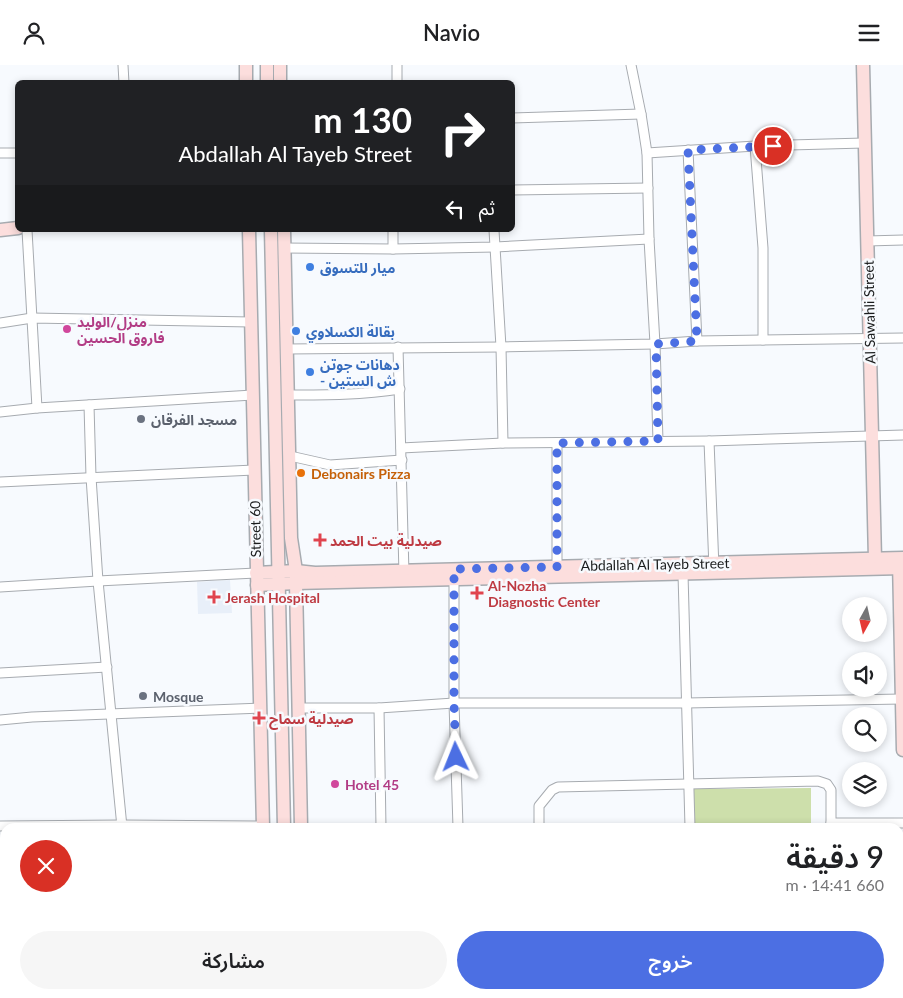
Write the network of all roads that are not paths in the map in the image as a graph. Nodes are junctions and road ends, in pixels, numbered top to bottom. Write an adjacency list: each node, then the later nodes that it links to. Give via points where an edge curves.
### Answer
1 (123, 65): 8 (street)
2 (246, 65): 9 (main road)
3 (267, 65): 10 (main road)
4 (280, 65): 11 (main road)
5 (397, 65): 12 (street)
6 (631, 65): 13 (street)
7 (863, 65): 15 (main road, Al Sawahli Street)
8 (124, 80)
9 (246, 80)
10 (267, 80)
11 (280, 80)
12 (397, 80)
13 (641, 114): 14 (street); 20 (street)
14 (515, 118)
15 (864, 143): 16 (street); 33 (main road, Al Sawahli Street)
16 (755, 146): 17 (street); 43 (street, via 763,248)
17 (688, 150): 20 (street); 44 (street)
18 (0, 153): 19 (street)
19 (15, 153)
20 (647, 153): 21 (street)
21 (648, 188): 22 (street); 31 (street)
22 (515, 190)
23 (15, 228): 24 (main road)
24 (0, 230)
25 (27, 232): 38 (street)
26 (249, 232): 40 (main road, Street 60)
27 (271, 232): 37 (main road, Street 60)
28 (284, 232): 34 (main road)
29 (393, 232): 36 (street)
30 (494, 232): 35 (street)
31 (649, 239): 35 (street); 45 (street)
32 (903, 240): 33 (street)
33 (867, 241): 41 (main road, Al Sawahli Street)
34 (284, 247): 36 (street); 37 (main road)
35 (495, 247): 36 (street); 47 (street)
36 (393, 249)
37 (279, 297): 48 (main road); 75 (main road, Street 60)
38 (32, 318): 39 (street); 40 (street); 53 (street)
39 (0, 323)
40 (251, 323): 50 (main road, Street 60)
41 (869, 338): 42 (street); 43 (street); 56 (main road, Al Sawahli Street)
42 (903, 338)
43 (764, 340): 44 (street)
44 (697, 341): 45 (street)
45 (656, 344): 47 (street); 57 (street)
46 (398, 347): 47 (street); 48 (street); 49 (street)
47 (501, 347): 59 (street)
48 (286, 349): 51 (main road)
49 (400, 389): 51 (street, via 341,395); 61 (street)
50 (252, 395): 52 (street); 64 (main road, Street 60)
51 (288, 395): 62 (main road)
52 (89, 405): 53 (street); 65 (street)
53 (38, 408): 54 (street)
54 (0, 412)
55 (903, 435): 56 (street)
56 (872, 436): 58 (street); 67 (main road, Al Sawahli Street)
57 (658, 441): 58 (street); 60 (street)
58 (709, 441): 70 (street)
59 (503, 443): 60 (street); 61 (street)
60 (557, 443): 69 (street)
61 (401, 448): 63 (street)
62 (290, 456): 63 (street, via 330,465); 74 (main road, via 291,538)
63 (402, 460): 73 (street)
64 (254, 470): 65 (street); 76 (main road, Street 60)
65 (91, 477): 66 (street); 77 (street)
66 (0, 482)
67 (875, 564): 68 (main road, Abdallah Al Tayeb Street); 70 (main road, Abdallah Al Tayeb Street)
68 (901, 564): 81 (main road)
69 (557, 567): 70 (main road, Abdallah Al Tayeb Street); 71 (main road, Abdallah Al Tayeb Street)
70 (714, 568): 72 (main road, Abdallah Al Tayeb Street)
71 (454, 574): 72 (main road, Abdallah Al Tayeb Street); 73 (main road, Abdallah Al Tayeb Street); 82 (street)
72 (683, 574): 83 (street)
73 (404, 576): 74 (main road, Abdallah Al Tayeb Street)
74 (296, 577): 75 (main road, Abdallah Al Tayeb Street); 85 (main road)
75 (279, 578): 76 (main road, Abdallah Al Tayeb Street); 91 (main road, Street 60)
76 (257, 579): 77 (street); 84 (main road, Street 60)
77 (98, 581): 78 (street); 79 (street)
78 (0, 587)
79 (107, 667): 80 (street); 87 (street)
80 (0, 673)
81 (902, 699): 83 (street); 89 (main road)
82 (454, 703): 83 (street); 86 (street); 98 (street)
83 (686, 703): 92 (street)
84 (260, 708): 87 (street); 94 (main road, Street 60)
85 (299, 708): 86 (street); 90 (main road)
86 (378, 708): 97 (street)
87 (112, 715): 88 (street); 93 (street)
88 (0, 720)
89 (903, 750)
90 (300, 775): 91 (main road); 96 (main road)
91 (283, 777): 95 (main road, Street 60)
92 (688, 784): 99 (street, via 558,787 539,806); 100 (street); 101 (street, via 818,781 827,784 831,790)
93 (122, 823)
94 (263, 823)
95 (284, 823)
96 (301, 823)
97 (381, 823)
98 (458, 823)
99 (539, 823)
100 (690, 823)
101 (831, 823)

